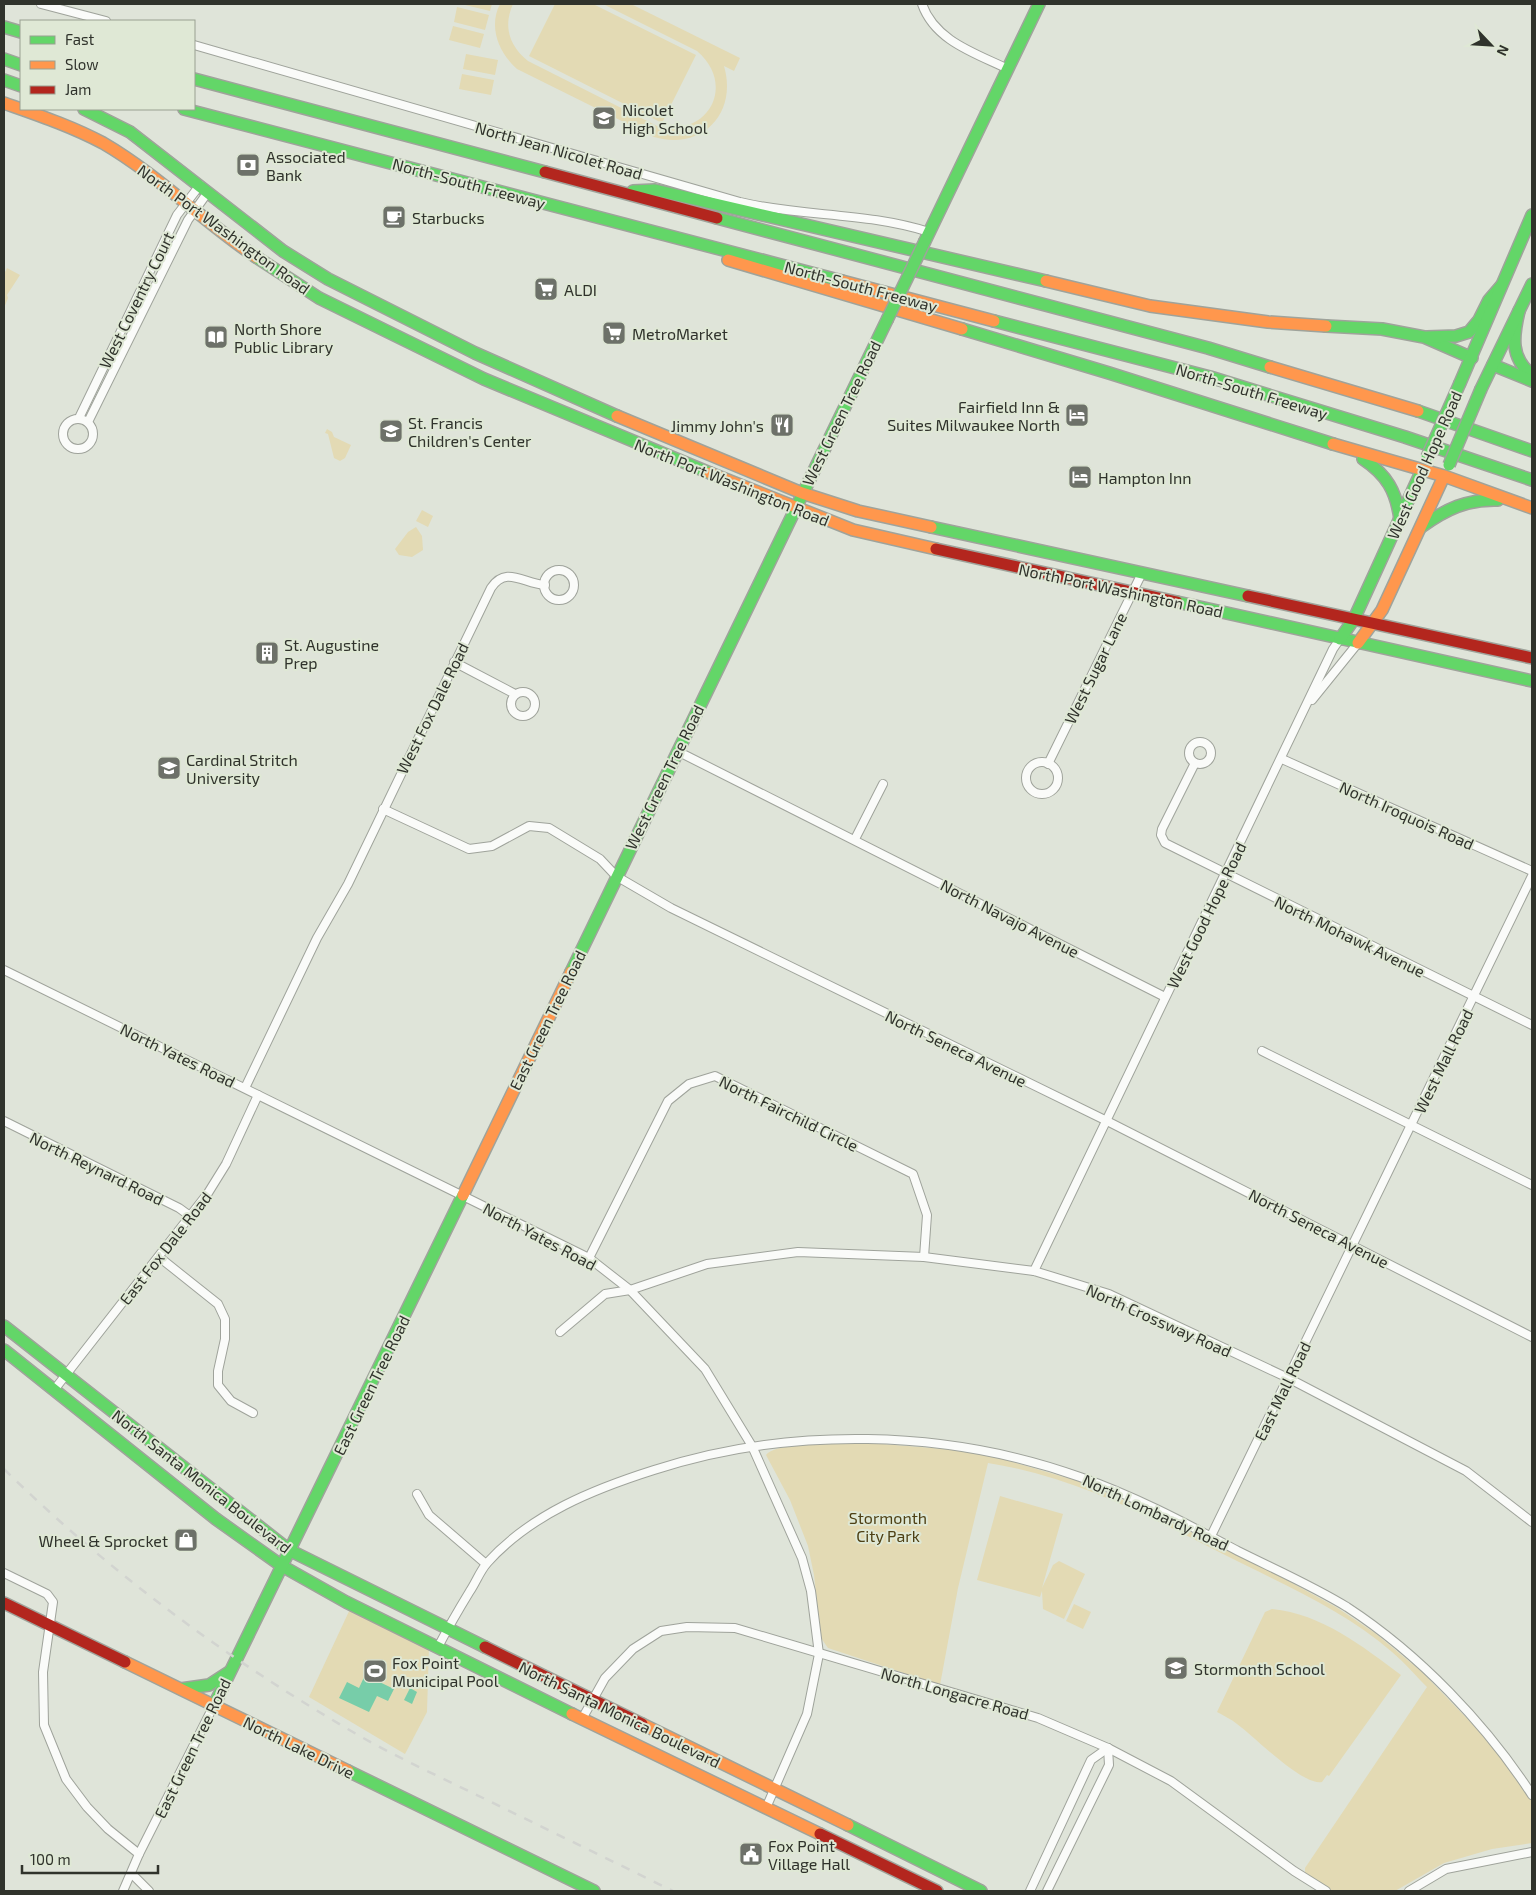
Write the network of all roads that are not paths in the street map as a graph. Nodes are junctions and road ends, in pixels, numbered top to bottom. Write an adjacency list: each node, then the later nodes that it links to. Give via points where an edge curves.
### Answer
1 (42, 4): 4 (street)
2 (922, 4): 10 (street, via 930,21 954,44)
3 (1039, 4): 10 (main road, West Green Tree Road)
4 (102, 20)
5 (4, 27): 6 (main road)
6 (20, 32)
7 (195, 45): 24 (street, North Jean Nicolet Road, via 740,202 794,212 871,218)
8 (4, 59): 9 (main road)
9 (20, 64)
10 (1008, 69): 24 (main road, West Green Tree Road)
11 (195, 79): 20 (main road, North-South Freeway)
12 (4, 80): 13 (main road)
13 (20, 86)
14 (4, 103): 15 (main road, North Port Washington Road)
15 (20, 109)
16 (22, 110): 21 (main road, North Port Washington Road, via 93,137)
17 (86, 110): 19 (main road, North Port Washington Road, via 130,132)
18 (188, 110): 23 (main road, North-South Freeway)
19 (204, 189): 21 (street, West Coventry Court); 40 (main road, North Port Washington Road, via 283,251 337,284 493,361)
20 (620, 192): 28 (main road, via 655,190 1164,309 1259,321 1357,326); 36 (main road, North-South Freeway, via 1208,348 1414,410)
21 (192, 206): 33 (street, West Coventry Court, via 177,215); 34 (street, West Coventry Court); 42 (main road, North Port Washington Road, via 278,272 319,298 484,379)
22 (1532, 215): 26 (main road, West Good Hope Road)
23 (655, 232): 35 (main road, via 700,252 1109,373); 39 (main road, North-South Freeway, via 1210,377)
24 (927, 236): 40 (main road, West Green Tree Road, bridge)
25 (1532, 284): 27 (main road, West Good Hope Road)
26 (1501, 286): 28 (main road, via 1469,332 1456,336); 29 (main road, West Good Hope Road)
27 (1519, 311): 30 (main road, West Good Hope Road); 31 (main road, via 1514,352 1517,362)
28 (1424, 337): 29 (main road)
29 (1472, 358): 30 (main road); 37 (main road, West Good Hope Road, bridge)
30 (1493, 365): 32 (main road); 38 (main road, West Good Hope Road, bridge)
31 (1532, 375)
32 (1532, 381)
33 (79, 418): 34 (street); 34 (street, West Coventry Court, via 69,421 63,430 64,440 71,448 82,449 90,444 93,430)
34 (88, 422)
35 (1345, 448): 37 (main road); 45 (main road, via 1380,469 1396,492)
36 (1532, 451)
37 (1422, 470): 38 (main road); 45 (main road, West Good Hope Road)
38 (1444, 476): 41 (main road); 46 (main road, West Good Hope Road)
39 (1532, 480)
40 (802, 493): 42 (main road, West Green Tree Road); 44 (main road, North Port Washington Road)
41 (1514, 501): 43 (main road); 46 (main road, via 1468,500 1454,504)
42 (794, 508): 47 (main road, North Port Washington Road); 66 (main road, West Green Tree Road)
43 (1532, 508)
44 (858, 511): 47 (main road); 48 (main road, North Port Washington Road)
45 (1400, 519): 53 (main road, West Good Hope Road)
46 (1421, 527): 54 (main road, West Good Hope Road)
47 (853, 530): 50 (main road, North Port Washington Road)
48 (1070, 557): 49 (main road, North Port Washington Road); 50 (main road)
49 (1142, 573): 52 (street, West Sugar Lane); 53 (main road, North Port Washington Road)
50 (1062, 577): 52 (main road, North Port Washington Road)
51 (545, 585): 61 (street, West Fox Dale Road, via 516,576 498,579)
52 (1133, 593): 56 (main road, North Port Washington Road); 69 (street, West Sugar Lane)
53 (1354, 619): 54 (main road, North Port Washington Road); 56 (main road, West Good Hope Road)
54 (1373, 624): 55 (main road, North Port Washington Road); 57 (main road, West Good Hope Road)
55 (1439, 638): 58 (main road, North Port Washington Road); 60 (main road)
56 (1340, 639): 57 (main road, North Port Washington Road); 65 (street, West Good Hope Road)
57 (1358, 643): 60 (main road, North Port Washington Road); 65 (street, West Good Hope Road)
58 (1484, 648): 59 (main road, North Port Washington Road); 62 (main road)
59 (1532, 658)
60 (1433, 659): 62 (main road, North Port Washington Road)
61 (454, 662): 64 (street); 71 (street, West Fox Dale Road)
62 (1479, 669): 63 (main road, North Port Washington Road)
63 (1532, 681)
64 (515, 694)
65 (1305, 709): 67 (street, West Good Hope Road)
66 (677, 751): 72 (street, North Navajo Avenue); 75 (main road, West Green Tree Road)
67 (1282, 759): 73 (street, North Iroquois Road); 74 (street, West Good Hope Road)
68 (1195, 763): 74 (street, North Mohawk Avenue, via 1162,829 1162,840)
69 (1048, 764): 69 (street, via 1033,765 1027,773 1027,783 1038,794 1048,793 1056,786 1057,776)
70 (883, 784): 72 (street)
71 (383, 809): 75 (street, North Seneca Avenue, via 469,849 492,846 529,826 543,826 600,859); 82 (street, West Fox Dale Road)
72 (855, 839): 78 (street, North Navajo Avenue)
73 (1532, 871)
74 (1226, 875): 78 (street, West Good Hope Road); 79 (street, North Mohawk Avenue)
75 (616, 876): 85 (street, North Seneca Avenue, via 672,908); 88 (main road, East Green Tree Road)
76 (1532, 876): 79 (street, West Mall Road)
77 (4, 970): 82 (street, North Yates Road)
78 (1165, 997): 85 (street, West Good Hope Road)
79 (1474, 997): 80 (street, North Mohawk Avenue); 86 (street, West Mall Road)
80 (1532, 1025)
81 (1262, 1051): 86 (street)
82 (244, 1088): 83 (street, North Yates Road)
83 (258, 1095): 88 (street, North Yates Road); 89 (street, East Fox Dale Road, via 226,1164)
84 (4, 1121): 89 (street, North Reynard Road, via 180,1208)
85 (1107, 1121): 90 (street, North Seneca Avenue); 94 (street, West Good Hope Road)
86 (1412, 1125): 87 (street); 90 (street, West Mall Road)
87 (1532, 1185)
88 (463, 1196): 93 (street, North Yates Road); 108 (main road, East Green Tree Road)
89 (190, 1216): 91 (street, East Fox Dale Road)
90 (1354, 1245): 98 (street, North Seneca Avenue); 101 (street, East Mall Road)
91 (160, 1257): 100 (street, East Fox Dale Road); 103 (street, via 218,1304 225,1319 218,1386 231,1401)
92 (924, 1257): 93 (street, North Fairchild Circle, via 927,1215 913,1174 715,1076 689,1084 668,1100); 94 (street, North Crossway Road); 95 (street, North Crossway Road, via 798,1252 707,1264)
93 (588, 1258): 95 (street, North Yates Road)
94 (1034, 1270): 101 (street, North Crossway Road, via 1109,1294)
95 (630, 1290): 97 (street, North Crossway Road, via 605,1294); 104 (street, North Yates Road, via 706,1369)
96 (4, 1326): 100 (main road, North Santa Monica Boulevard)
97 (560, 1332)
98 (1532, 1337)
99 (4, 1350): 102 (main road, North Santa Monica Boulevard)
100 (65, 1375): 102 (street, East Fox Dale Road); 108 (main road, North Santa Monica Boulevard)
101 (1288, 1378): 106 (street, North Crossway Road, via 1466,1471); 107 (street, East Mall Road)
102 (54, 1390): 110 (main road, North Santa Monica Boulevard, via 216,1519)
103 (253, 1413)
104 (752, 1446): 107 (street, North Lombardy Road, via 851,1438 945,1444 991,1451 1080,1476); 109 (street, North Lombardy Road, via 689,1458 600,1487 533,1523); 118 (street, North Yates Road, via 802,1558 812,1591)
105 (417, 1494): 109 (street, via 429,1515)
106 (1532, 1522)
107 (1211, 1536): 128 (street, North Lombardy Road, via 1345,1606 1427,1669 1508,1758)
108 (290, 1550): 110 (main road, East Green Tree Road); 112 (main road, North Santa Monica Boulevard)
109 (486, 1564): 116 (street, North Lombardy Road)
110 (282, 1566): 113 (main road, North Santa Monica Boulevard); 119 (main road, East Green Tree Road)
111 (4, 1573): 115 (street, via 51,1599)
112 (355, 1583): 113 (main road); 116 (main road, North Santa Monica Boulevard)
113 (346, 1602): 117 (main road, North Santa Monica Boulevard)
114 (4, 1603): 115 (main road, North Lake Drive)
115 (51, 1626): 120 (main road, North Lake Drive); 131 (street, via 43,1672 44,1724 66,1779 92,1813)
116 (448, 1629): 117 (street, North Lombardy Road); 121 (main road, North Santa Monica Boulevard)
117 (438, 1647): 123 (main road, North Santa Monica Boulevard)
118 (819, 1654): 121 (street, North Longacre Road, via 735,1628 661,1631 632,1649); 124 (street, North Longacre Road, via 1038,1718); 127 (street, North Yates Road, via 807,1714)
119 (229, 1672): 120 (main road, via 209,1685); 122 (main road, East Green Tree Road)
120 (180, 1690): 122 (main road, North Lake Drive)
121 (591, 1699): 123 (street, North Longacre Road); 125 (main road, North Santa Monica Boulevard)
122 (214, 1705): 131 (street, East Green Tree Road); 136 (main road, North Lake Drive)
123 (582, 1719): 126 (main road, North Santa Monica Boulevard)
124 (1108, 1748): 139 (street, via 1091,1760); 140 (street, via 1109,1765); 141 (street, North Longacre Road, via 1171,1781)
125 (700, 1753): 126 (main road); 127 (main road, North Santa Monica Boulevard)
126 (690, 1771): 129 (main road, North Santa Monica Boulevard)
127 (775, 1790): 129 (street, North Yates Road); 133 (main road, North Santa Monica Boulevard)
128 (1532, 1794)
129 (766, 1808): 137 (main road, North Santa Monica Boulevard)
130 (1532, 1852): 142 (street, via 1446,1869)
131 (139, 1854): 132 (street, East Green Tree Road)
132 (132, 1874): 134 (street, East Green Tree Road); 135 (street)
133 (950, 1876): 137 (main road); 138 (main road, North Santa Monica Boulevard)
134 (124, 1891)
135 (149, 1891)
136 (594, 1891)
137 (939, 1891)
138 (981, 1891)
139 (1030, 1891)
140 (1047, 1891)
141 (1326, 1891)
142 (1409, 1891)

